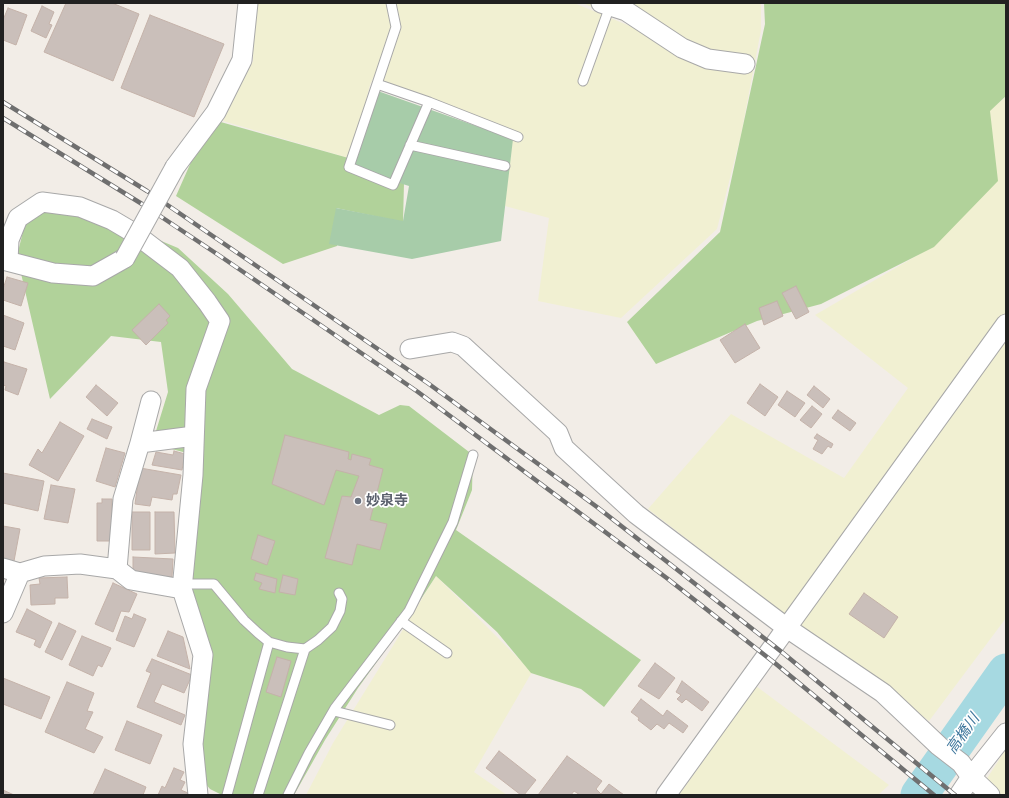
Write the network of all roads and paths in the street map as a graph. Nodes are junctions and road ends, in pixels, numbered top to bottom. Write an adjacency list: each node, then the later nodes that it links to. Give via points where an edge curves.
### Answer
1 (248, 3): 11 (street, bridge, via 242,60 216,112 175,166 125,258 92,276 53,273)
2 (392, 3): 6 (lane, via 396,27)
3 (606, 5): 4 (street, via 626,11 682,48 708,59); 5 (lane)
4 (745, 64)
5 (583, 81)
6 (377, 84): 7 (lane); 9 (lane, via 349,167 392,185)
7 (429, 102): 8 (lane); 9 (lane)
8 (518, 137)
9 (410, 145): 10 (lane)
10 (505, 166)
11 (6, 260): 15 (street, via 9,240 18,218 42,202 80,206 112,220 134,232 180,268 220,321 196,389)
12 (1006, 324): 24 (street)
13 (410, 349): 24 (street, via 452,342 463,346 558,433 564,448 636,514)
14 (151, 401): 16 (street)
15 (194, 436): 16 (street); 20 (street)
16 (140, 443): 18 (street, via 123,499)
17 (473, 456): 23 (lane, via 453,522)
18 (117, 569): 19 (street, via 80,564); 20 (street, via 131,580)
19 (12, 571): 22 (street)
20 (183, 586): 25 (lane, via 214,584 244,620); 32 (street, via 203,655 193,744)
21 (339, 593): 26 (lane, via 342,599 340,611 332,627)
22 (3, 613)
23 (401, 621): 27 (lane); 28 (lane)
24 (787, 628): 31 (street, via 884,693); 36 (street)
25 (270, 642): 26 (lane); 33 (lane)
26 (305, 649): 34 (lane)
27 (447, 653)
28 (334, 711): 29 (lane); 35 (lane)
29 (390, 725)
30 (1006, 733): 31 (street)
31 (966, 770): 37 (street); 38 (street)
32 (198, 795)
33 (227, 795)
34 (258, 795)
35 (288, 795)
36 (666, 795)
37 (959, 795)
38 (990, 795)

